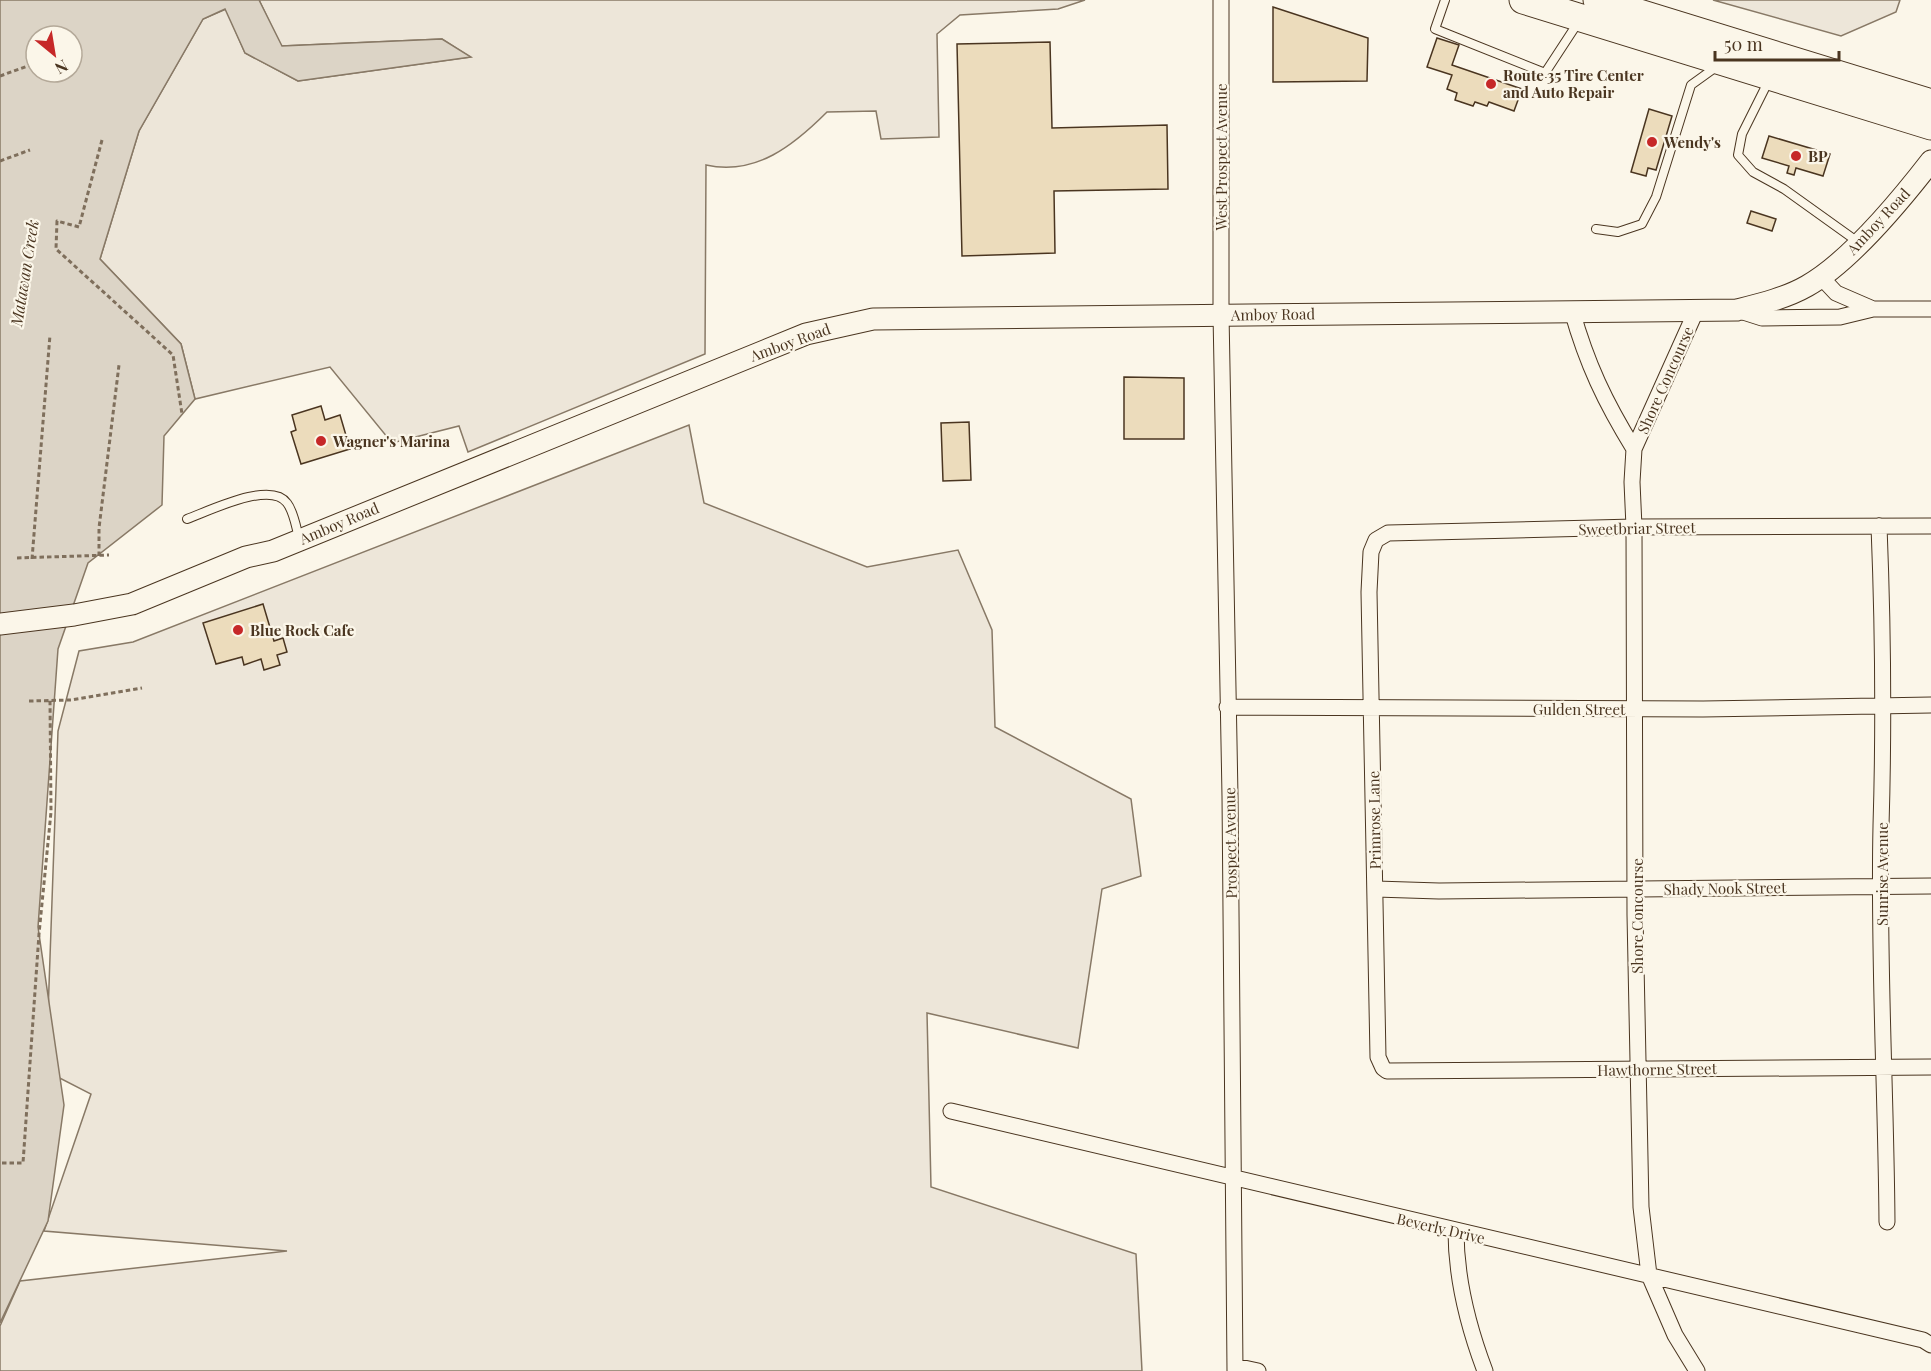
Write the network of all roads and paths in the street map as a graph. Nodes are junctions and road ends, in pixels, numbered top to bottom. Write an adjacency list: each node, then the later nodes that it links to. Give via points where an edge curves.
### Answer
1 (1221, 0): 23 (street, West Prospect Avenue)
2 (1445, 0): 4 (lane, via 1435,29 1545,73)
3 (1524, 0): 4 (highway)
4 (1589, 9): 5 (highway); 9 (highway)
5 (1723, 62): 8 (highway); 15 (lane, via 1691,85 1656,197 1642,224 1618,232)
6 (24, 67): 7 (path)
7 (0, 76)
8 (1771, 77): 10 (highway); 16 (lane, via 1742,134 1738,154 1753,172 1784,189)
9 (1931, 103)
10 (1931, 126)
11 (102, 140): 26 (path, via 79,227 57,222 56,249 173,355)
12 (30, 150): 13 (path)
13 (0, 161)
14 (1931, 161): 16 (main road, Amboy Road)
15 (1596, 229)
16 (1859, 243): 17 (main road, Amboy Road)
17 (1821, 278): 18 (street, Amboy Road, via 1836,293); 20 (main road, Amboy Road, via 1786,295)
18 (1873, 309): 19 (street, Amboy Road); 20 (street, Amboy Road, via 1840,317 1773,318)
19 (1931, 309)
20 (1737, 310): 22 (main road, Amboy Road)
21 (1572, 311): 22 (main road, Amboy Road); 23 (main road, Amboy Road); 27 (street, Shore Concourse, via 1586,359)
22 (1696, 311): 27 (street, Shore Concourse)
23 (1221, 314): 32 (main road, Amboy Road, via 873,319 835,326 806,334); 44 (street, Prospect Avenue)
24 (50, 335): 36 (path)
25 (119, 365): 34 (path)
26 (182, 414)
27 (1634, 448): 31 (street, Shore Concourse)
28 (187, 519): 32 (lane, via 264,492 280,496 288,504)
29 (1879, 526): 30 (street, Sweetbriar Street); 31 (street, Sweetbriar Street); 42 (street, Sunrise Avenue)
30 (1931, 526)
31 (1634, 527): 37 (street, Sweetbriar Street, via 1388,533 1376,540); 45 (street, Shore Concourse)
32 (300, 540): 38 (main road, Amboy Road, via 246,557 132,604)
33 (109, 555): 34 (path)
34 (99, 556): 36 (path)
35 (16, 558): 36 (path)
36 (32, 559)
37 (1370, 570): 46 (street, Primrose Lane)
38 (0, 624)
39 (142, 688): 40 (path)
40 (50, 700): 41 (path); 56 (path, via 51,812 23,1163)
41 (29, 701)
42 (1883, 705): 43 (street, Gulden Street); 45 (street, Gulden Street); 47 (street, Sunrise Avenue)
43 (1931, 705)
44 (1227, 707): 46 (street, Gulden Street); 57 (street, Prospect Avenue)
45 (1636, 708): 46 (street, Gulden Street); 50 (street, Shore Concourse)
46 (1371, 710): 49 (street, Primrose Lane)
47 (1882, 886): 48 (street, Shady Nook Street); 50 (street, Shady Nook Street); 51 (street, Sunrise Avenue)
48 (1931, 886)
49 (1376, 889): 50 (street, Shady Nook Street); 53 (street, Primrose Lane, via 1378,1057)
50 (1636, 890): 54 (street, Shore Concourse)
51 (1883, 1066): 52 (street, Hawthorne Street); 54 (street, Hawthorne Street); 58 (street, Sunrise Avenue)
52 (1931, 1067)
53 (1383, 1068): 54 (street, Hawthorne Street)
54 (1638, 1069): 60 (street, Shore Concourse, via 1641,1208)
55 (951, 1111): 57 (street, Beverly Drive)
56 (2, 1163)
57 (1234, 1179): 59 (street, Beverly Drive); 62 (street, Prospect Avenue)
58 (1887, 1222)
59 (1456, 1231): 60 (street, Beverly Drive); 64 (street, via 1456,1262 1466,1313)
60 (1649, 1275): 61 (street, Beverly Drive); 65 (street, Shore Concourse, via 1675,1335)
61 (1931, 1345)
62 (1235, 1369): 63 (street)
63 (1258, 1371)
64 (1485, 1371)
65 (1697, 1371)

